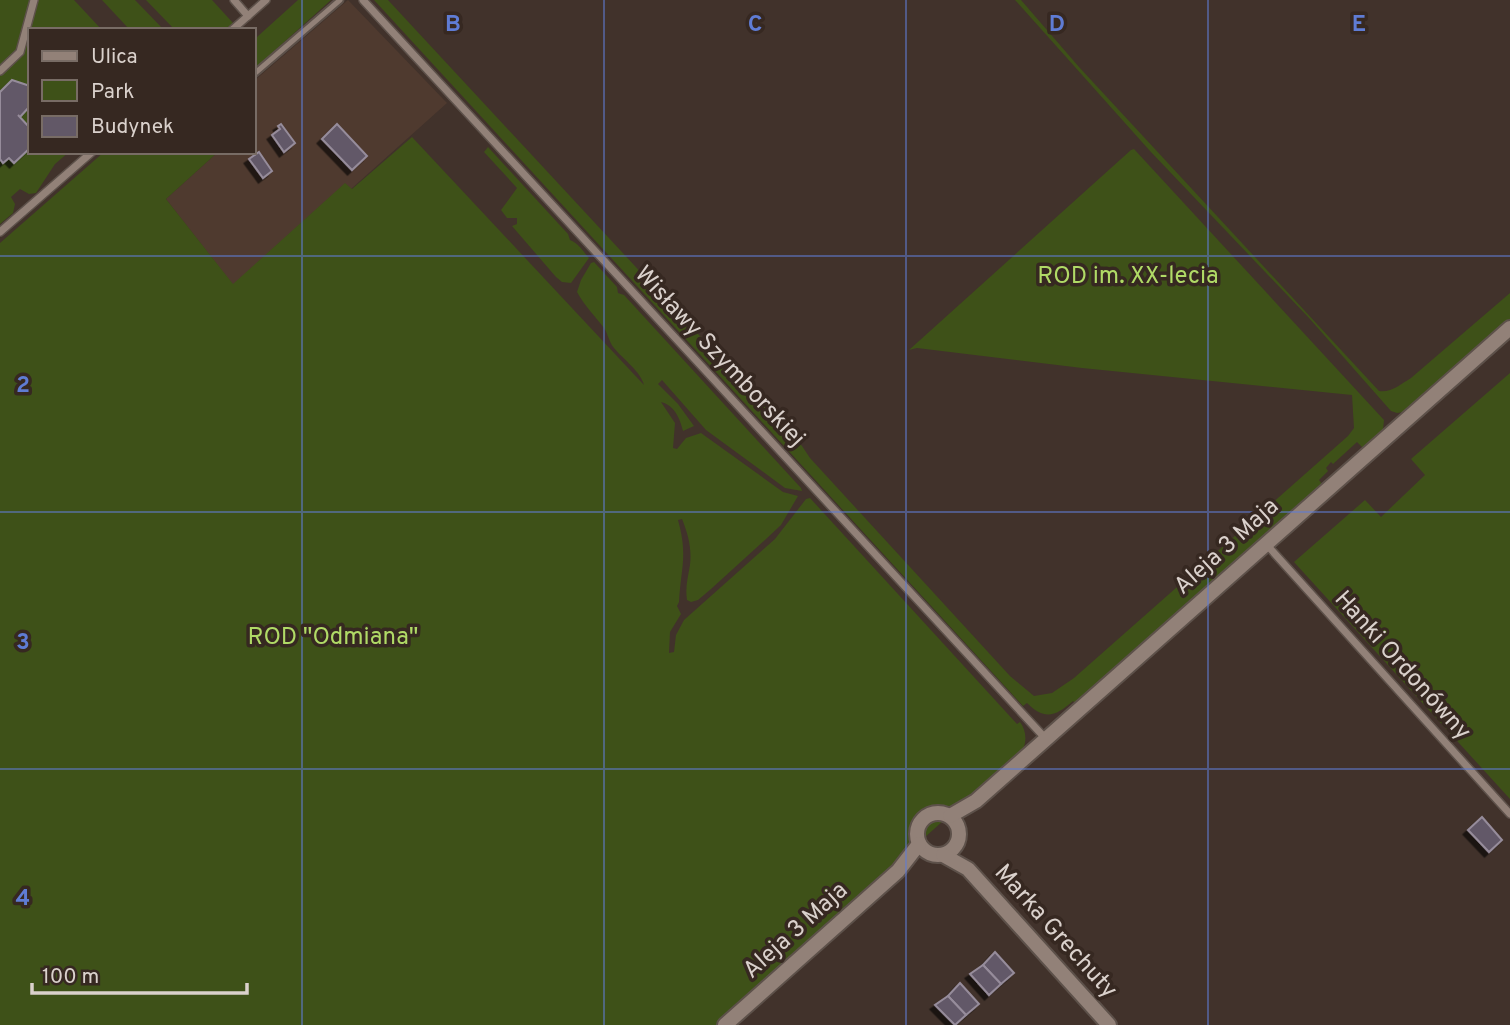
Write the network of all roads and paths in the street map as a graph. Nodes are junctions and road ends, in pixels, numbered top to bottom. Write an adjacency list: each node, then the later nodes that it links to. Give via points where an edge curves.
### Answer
1 (34, 0): 8 (street, via 20,52)
2 (234, 0): 6 (street)
3 (266, 0): 6 (street)
4 (340, 0): 9 (lane)
5 (363, 0): 14 (street, Wisławy Szymborskiej)
6 (248, 16): 7 (street)
7 (234, 28)
8 (0, 71)
9 (256, 72)
10 (90, 154): 11 (street)
11 (0, 232)
12 (1510, 328): 13 (street, Aleja 3 Maja)
13 (1266, 543): 14 (street, Aleja 3 Maja); 15 (street, Hanki Ordonówny)
14 (1046, 739): 16 (street, Aleja 3 Maja, via 976,801)
15 (1510, 814)
16 (956, 828): 17 (street, via 955,848); 17 (street, via 936,813 924,818 917,831); 18 (street, Marka Grechuty)
17 (931, 851): 18 (street, Marka Grechuty); 19 (street, Aleja 3 Maja, via 898,871)
18 (968, 869): 20 (street, Marka Grechuty)
19 (725, 1025)
20 (1109, 1025)

